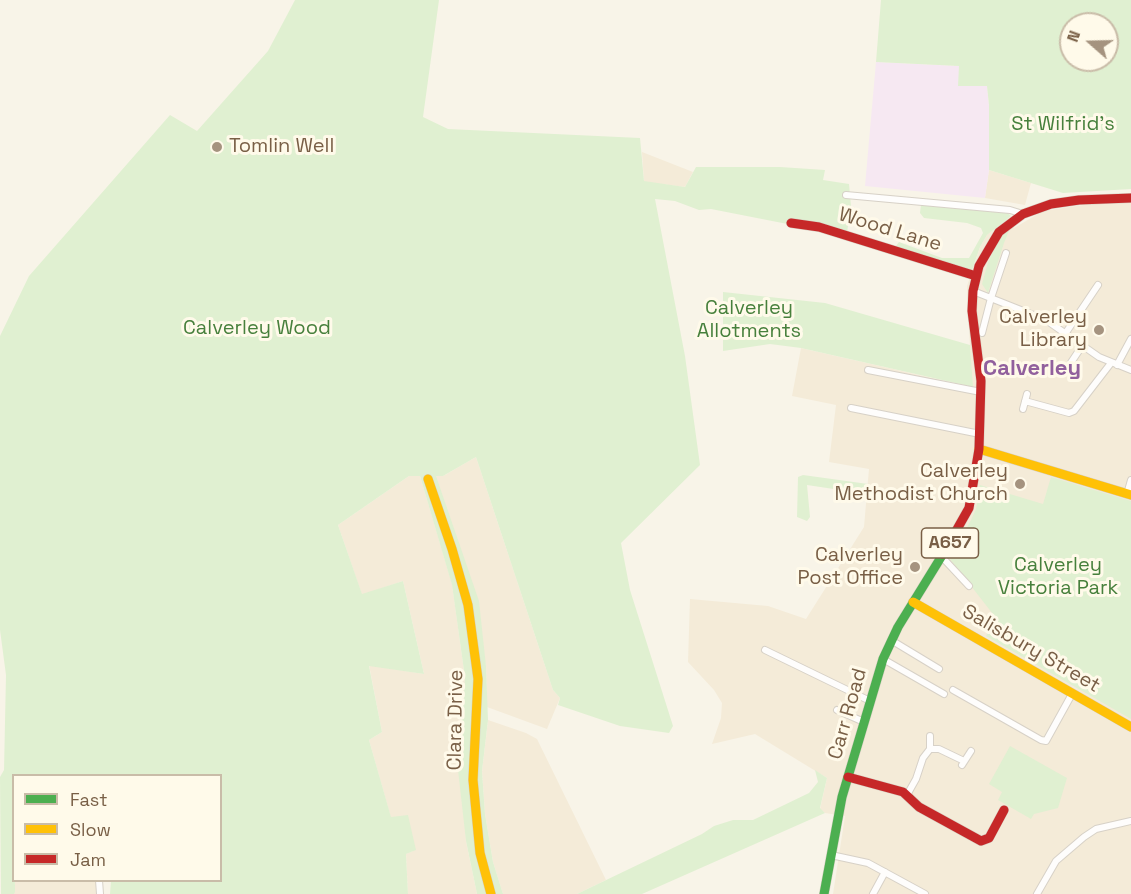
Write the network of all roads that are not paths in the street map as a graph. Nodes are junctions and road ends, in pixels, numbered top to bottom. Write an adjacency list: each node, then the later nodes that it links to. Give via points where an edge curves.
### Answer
1 (846, 195): 3 (street)
2 (1131, 198): 3 (street, A657, via 1051,204)
3 (1023, 214): 6 (street, Carr Road / A657, via 999,232)
4 (791, 223): 6 (street, Wood Lane, via 819,227)
5 (1006, 253): 9 (street)
6 (976, 276): 8 (street, Carr Road / A657)
7 (1098, 285): 11 (street)
8 (973, 291): 9 (street); 18 (street, Carr Road / A657)
9 (991, 298): 10 (street); 11 (street, via 1046,320)
10 (982, 333)
11 (1065, 334): 13 (street)
12 (1131, 339): 14 (street)
13 (1082, 346): 14 (street); 16 (street)
14 (1114, 364): 17 (street); 20 (street, via 1074,411 1069,413 1026,397)
15 (868, 370): 18 (street)
16 (1066, 370)
17 (1131, 370)
18 (981, 392): 21 (street, Carr Road / A657)
19 (851, 408): 21 (street)
20 (1023, 409)
21 (980, 434): 22 (street, Carr Road / A657)
22 (979, 449): 25 (street); 26 (street, Carr Road / A657, via 969,508)
23 (428, 480): 49 (street, Clara Drive, via 468,605 478,679 473,780 480,853)
24 (1131, 480): 25 (street)
25 (1129, 494)
26 (941, 556): 27 (street); 28 (street, Carr Road / A657)
27 (969, 586)
28 (913, 602): 29 (street, Carr Road / A657); 35 (street, Salisbury Street)
29 (891, 640): 31 (street, Carr Road / A657); 32 (street)
30 (765, 650): 36 (street)
31 (883, 659): 34 (street); 36 (street, Carr Road / A657)
32 (939, 669)
33 (953, 690): 35 (street, via 1046,741)
34 (944, 694)
35 (1072, 694): 39 (street, Salisbury Street)
36 (870, 701): 38 (street, Carr Road / A657)
37 (837, 710): 38 (street)
38 (864, 722): 43 (street, Carr Road / A657)
39 (1131, 727)
40 (930, 736): 41 (street)
41 (930, 749): 42 (street, via 939,749 963,763); 44 (street, via 922,758)
42 (971, 751)
43 (848, 777): 44 (street); 47 (street, Carr Road / A657)
44 (907, 795): 45 (street, via 919,807 981,841 989,838)
45 (1004, 810)
46 (1131, 821): 53 (street, via 1084,837 1056,861)
47 (831, 855): 48 (street, via 858,860); 50 (street, Carr Road / A657)
48 (885, 872): 51 (street); 52 (street)
49 (491, 894)
50 (824, 894)
51 (873, 894)
52 (925, 894)
53 (1037, 894)

